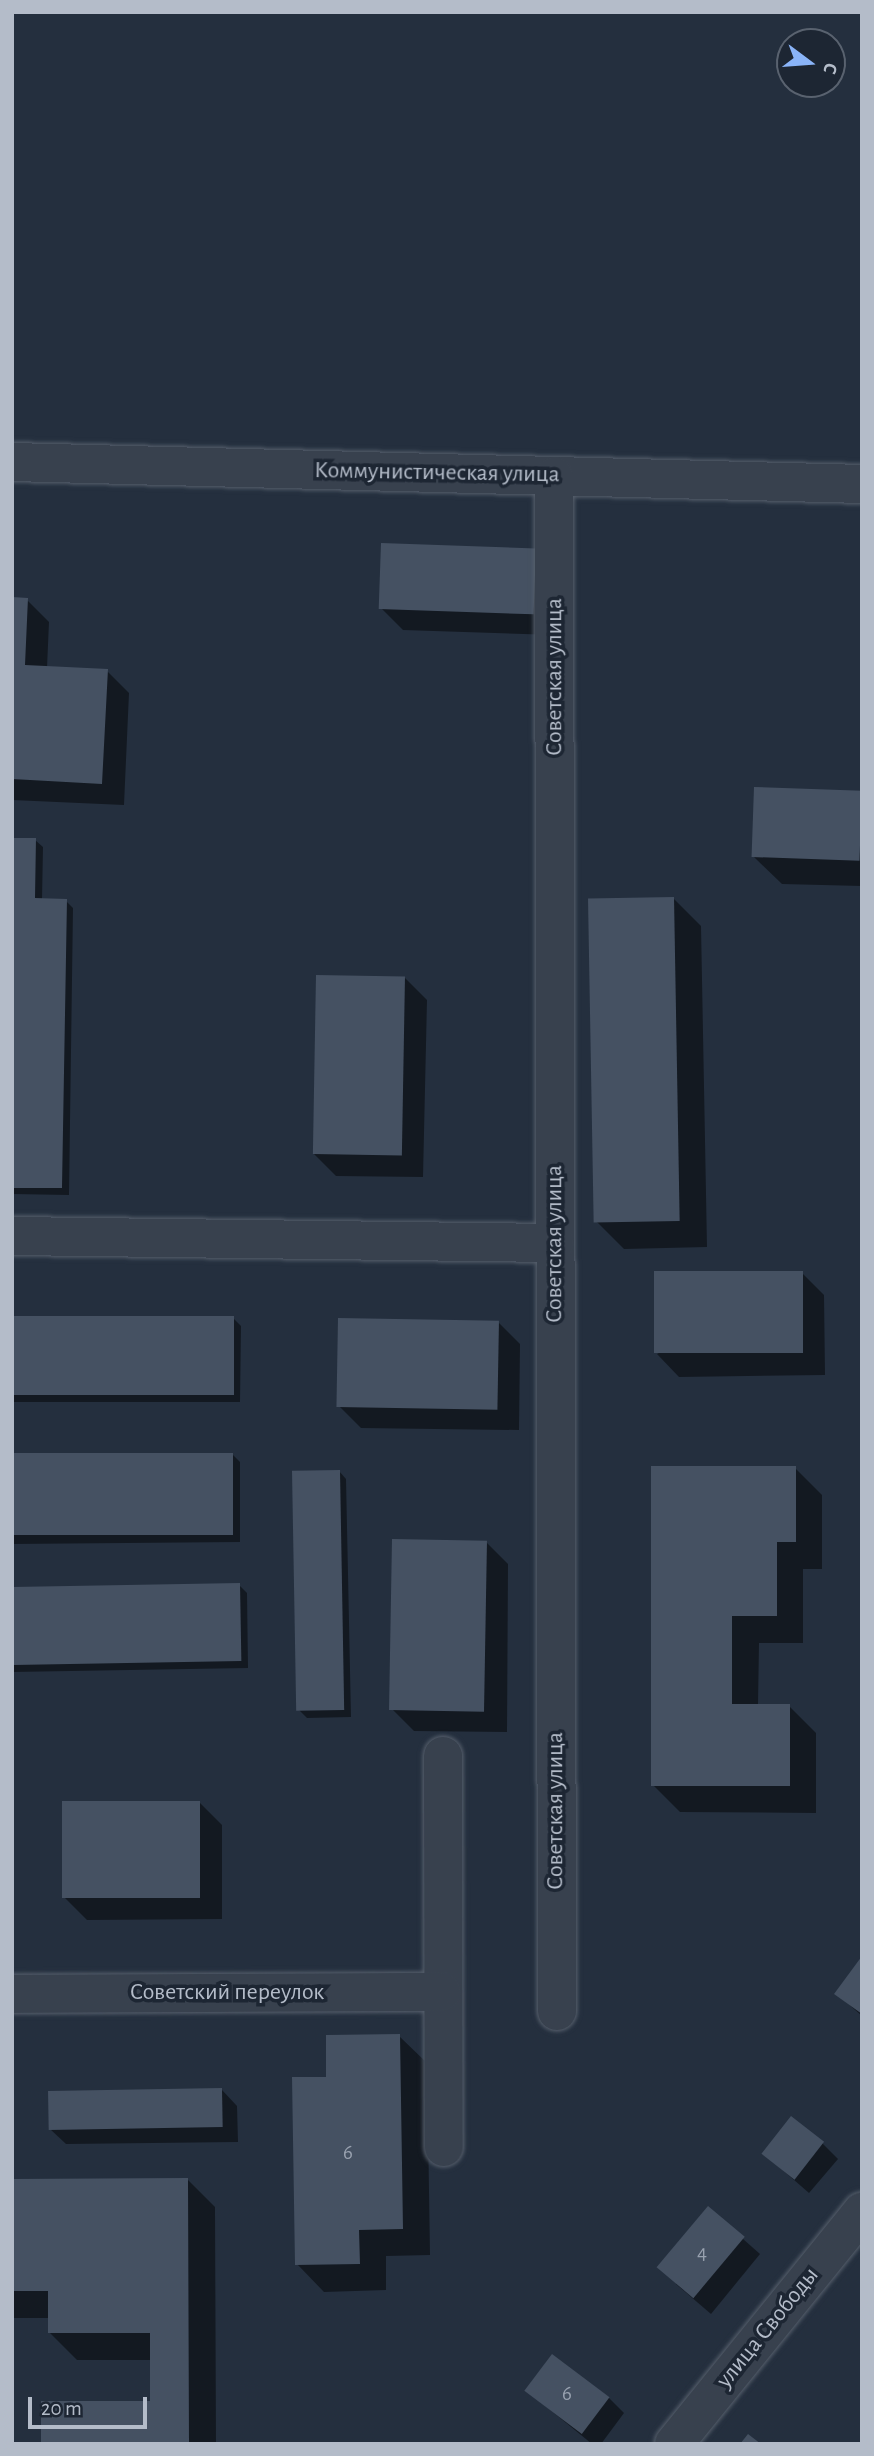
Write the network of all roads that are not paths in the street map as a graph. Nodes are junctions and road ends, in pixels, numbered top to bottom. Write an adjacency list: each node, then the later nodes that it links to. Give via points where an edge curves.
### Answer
1 (12, 462): 2 (street, Коммунистическая улица)
2 (554, 476): 3 (street, Коммунистическая улица); 5 (street, Советская улица)
3 (862, 484)
4 (12, 1236): 5 (street)
5 (555, 1243): 9 (street, Советская улица)
6 (443, 1756): 7 (street)
7 (442, 1992): 8 (street, Советский переулок); 10 (street)
8 (12, 1994)
9 (557, 2011)
10 (444, 2147)
11 (862, 2212): 12 (street, улица Свободы)
12 (674, 2444)

